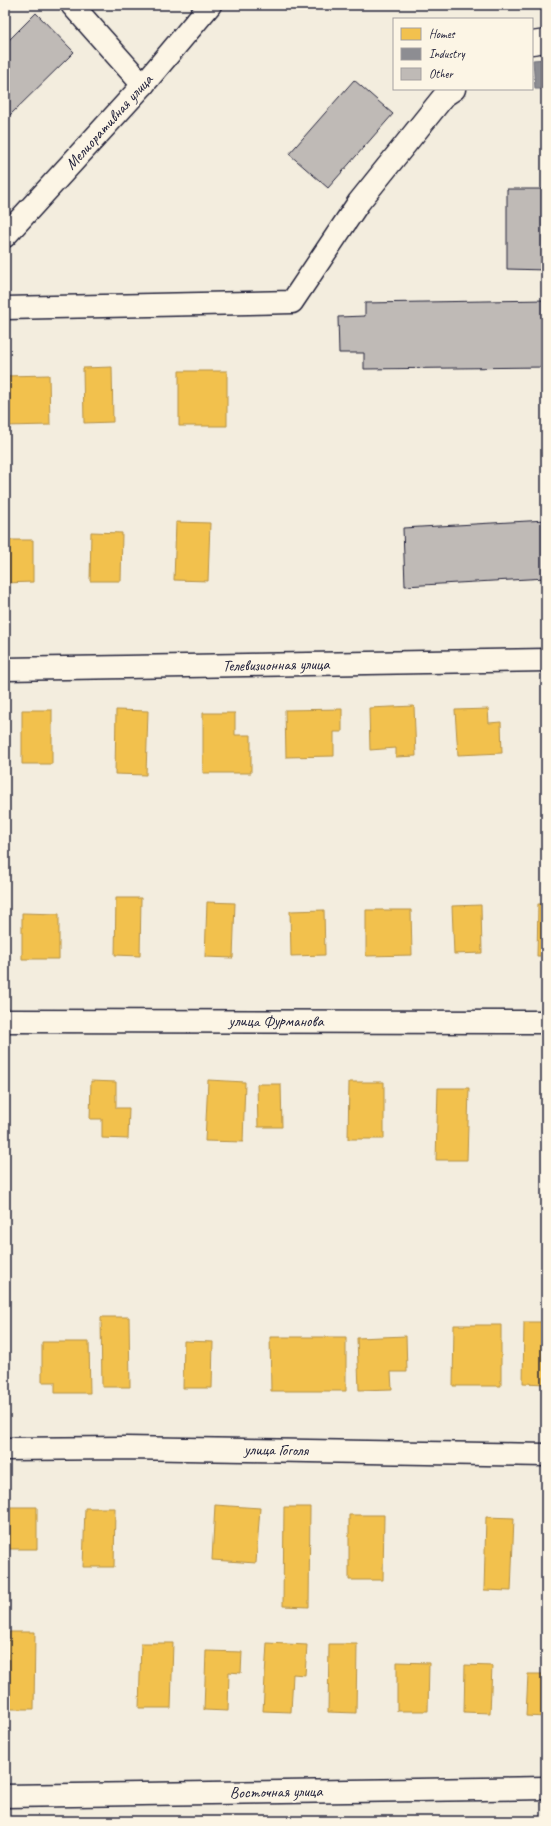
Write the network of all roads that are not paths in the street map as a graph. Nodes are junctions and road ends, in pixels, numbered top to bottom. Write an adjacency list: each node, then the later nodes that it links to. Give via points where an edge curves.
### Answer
1 (72, 5): 5 (street)
2 (210, 5): 5 (street, Мелиоративная улица)
3 (546, 42): 4 (street)
4 (533, 43)
5 (143, 85): 7 (street, Мелиоративная улица)
6 (452, 90): 8 (street, via 445,95 359,202 292,302)
7 (5, 236)
8 (5, 308)
9 (546, 660): 10 (street, Телевизионная улица)
10 (5, 670)
11 (5, 1021): 12 (street, улица Фурманова)
12 (546, 1022)
13 (5, 1449): 14 (street, улица Гоголя, via 125,1448)
14 (546, 1455)
15 (546, 1788): 16 (street, Восточная улица)
16 (5, 1796)

